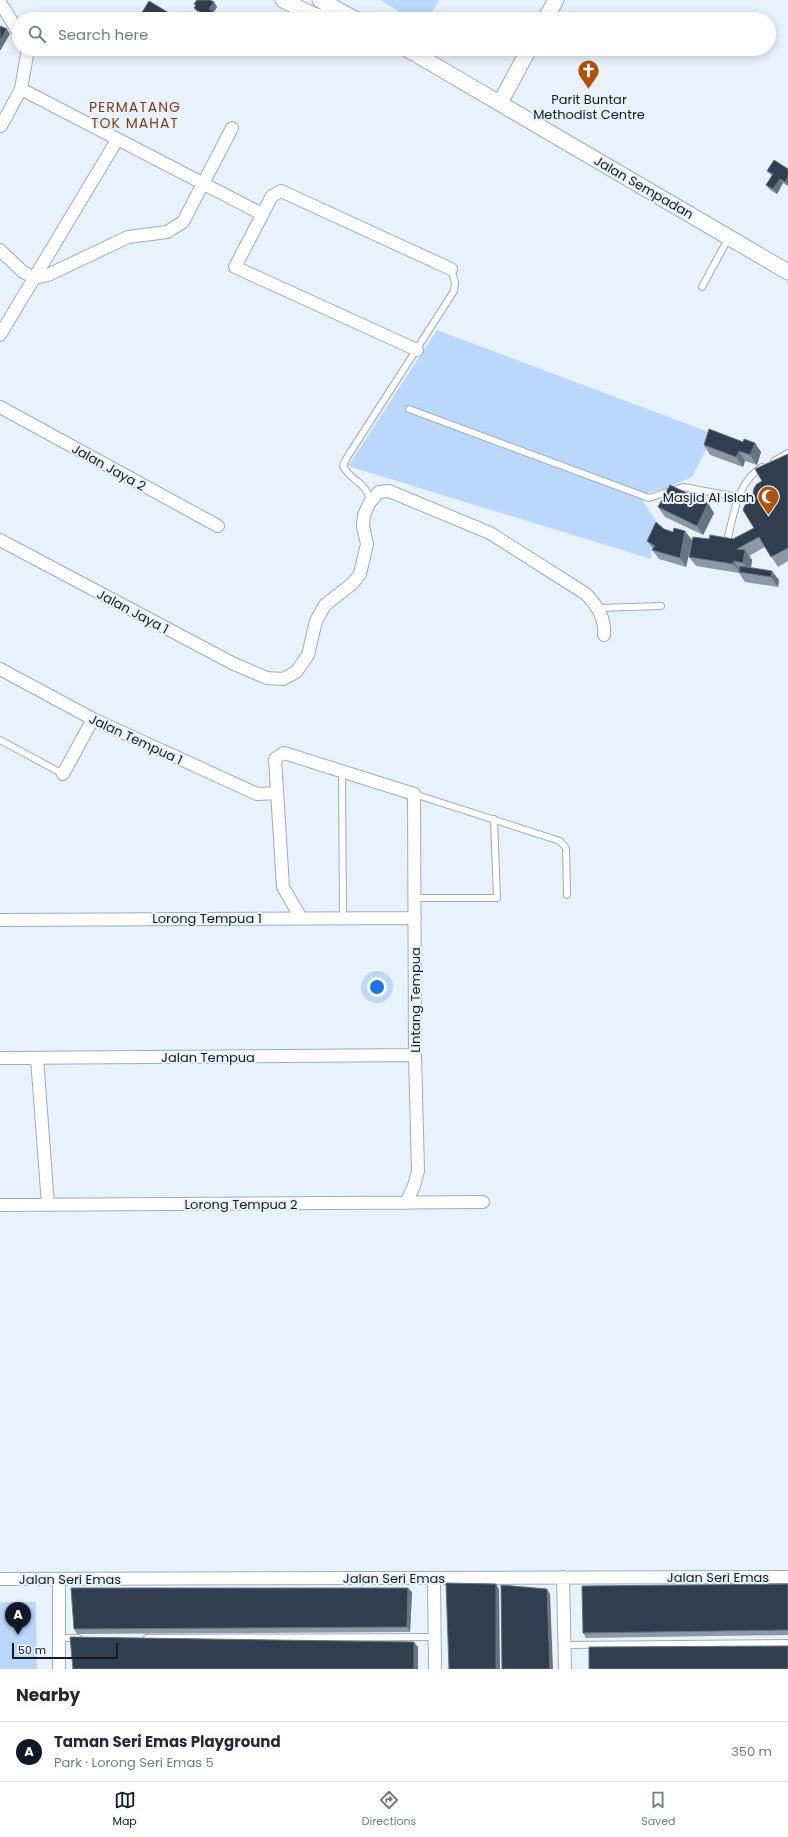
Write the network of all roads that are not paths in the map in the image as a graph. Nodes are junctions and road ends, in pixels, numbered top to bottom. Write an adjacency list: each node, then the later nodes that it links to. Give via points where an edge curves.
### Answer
1 (283, 0): 6 (street)
2 (320, 0): 7 (street)
3 (341, 0): 8 (street)
4 (556, 0): 9 (street)
5 (0, 2): 11 (street)
6 (307, 12)
7 (342, 12)
8 (355, 12)
9 (549, 12)
10 (0, 19): 12 (street)
11 (12, 22)
12 (12, 26)
13 (27, 56): 16 (street)
14 (419, 56): 17 (street, Jalan Sempadan)
15 (525, 56): 17 (street)
16 (21, 89): 18 (street); 20 (street)
17 (500, 103): 23 (street, Jalan Sempadan)
18 (1, 126)
19 (232, 128): 21 (street)
20 (117, 140): 21 (street); 27 (street)
21 (203, 185): 22 (street); 27 (street, via 183,222 167,232 128,237 48,275)
22 (262, 214): 25 (street, via 272,196 281,191); 30 (street, via 235,266)
23 (728, 237): 26 (street, Jalan Sempadan); 28 (lane)
24 (0, 250): 27 (street, via 23,272)
25 (451, 269): 30 (lane, via 455,282 454,291)
26 (788, 272)
27 (35, 278): 29 (street)
28 (702, 287)
29 (0, 336)
30 (417, 350): 35 (lane, via 343,466 346,472 365,487)
31 (0, 408): 36 (street, Jalan Jaya 2)
32 (409, 409): 34 (lane, via 649,498 683,487)
33 (788, 453): 34 (lane, via 753,472)
34 (738, 497): 37 (lane)
35 (370, 502): 38 (street, Jalan Jaya 1, via 364,515 363,526 367,544 360,574 353,583 325,604 316,621 308,655 296,672 283,679 267,678 234,664); 40 (street, via 379,492 389,491 490,534 586,594)
36 (218, 526)
37 (728, 537)
38 (0, 540)
39 (661, 606): 40 (lane)
40 (599, 608): 41 (street)
41 (604, 635)
42 (0, 669): 43 (street, Jalan Tempua 1)
43 (92, 719): 46 (street); 47 (street, Jalan Tempua 1, via 257,794)
44 (0, 740): 46 (lane)
45 (342, 771): 47 (street, via 284,753 275,759); 48 (street); 53 (lane)
46 (64, 774)
47 (277, 794): 52 (street, via 283,887)
48 (414, 794): 49 (lane); 51 (street, Lintang Tempua)
49 (494, 819): 50 (lane, via 557,839 564,844); 51 (lane, via 497,898)
50 (567, 895)
51 (415, 898): 54 (street, Lintang Tempua)
52 (301, 918): 53 (street, Lorong Tempua 1); 55 (street, Lorong Tempua 1)
53 (343, 918): 54 (street, Lorong Tempua 1)
54 (415, 918): 56 (street, Lintang Tempua)
55 (0, 920)
56 (415, 1055): 58 (street, Jalan Tempua); 60 (street, Lintang Tempua, via 418,1171)
57 (0, 1058): 58 (street, Jalan Tempua)
58 (37, 1058): 62 (street)
59 (482, 1202): 60 (street, Lorong Tempua 2)
60 (406, 1203): 62 (street, Lorong Tempua 2)
61 (0, 1205): 62 (street, Lorong Tempua 2)
62 (48, 1205)
63 (563, 1577): 64 (street, Jalan Seri Emas); 65 (street, Jalan Seri Emas); 73 (street)
64 (788, 1577)
65 (434, 1578): 67 (street, Jalan Seri Emas); 68 (street)
66 (0, 1579): 67 (street, Jalan Seri Emas)
67 (59, 1579): 69 (street)
68 (434, 1637): 71 (lane); 75 (street)
69 (59, 1638): 70 (lane); 74 (street)
70 (83, 1638)
71 (138, 1638)
72 (788, 1643): 73 (lane)
73 (565, 1645): 76 (street)
74 (59, 1669)
75 (435, 1669)
76 (565, 1669)

